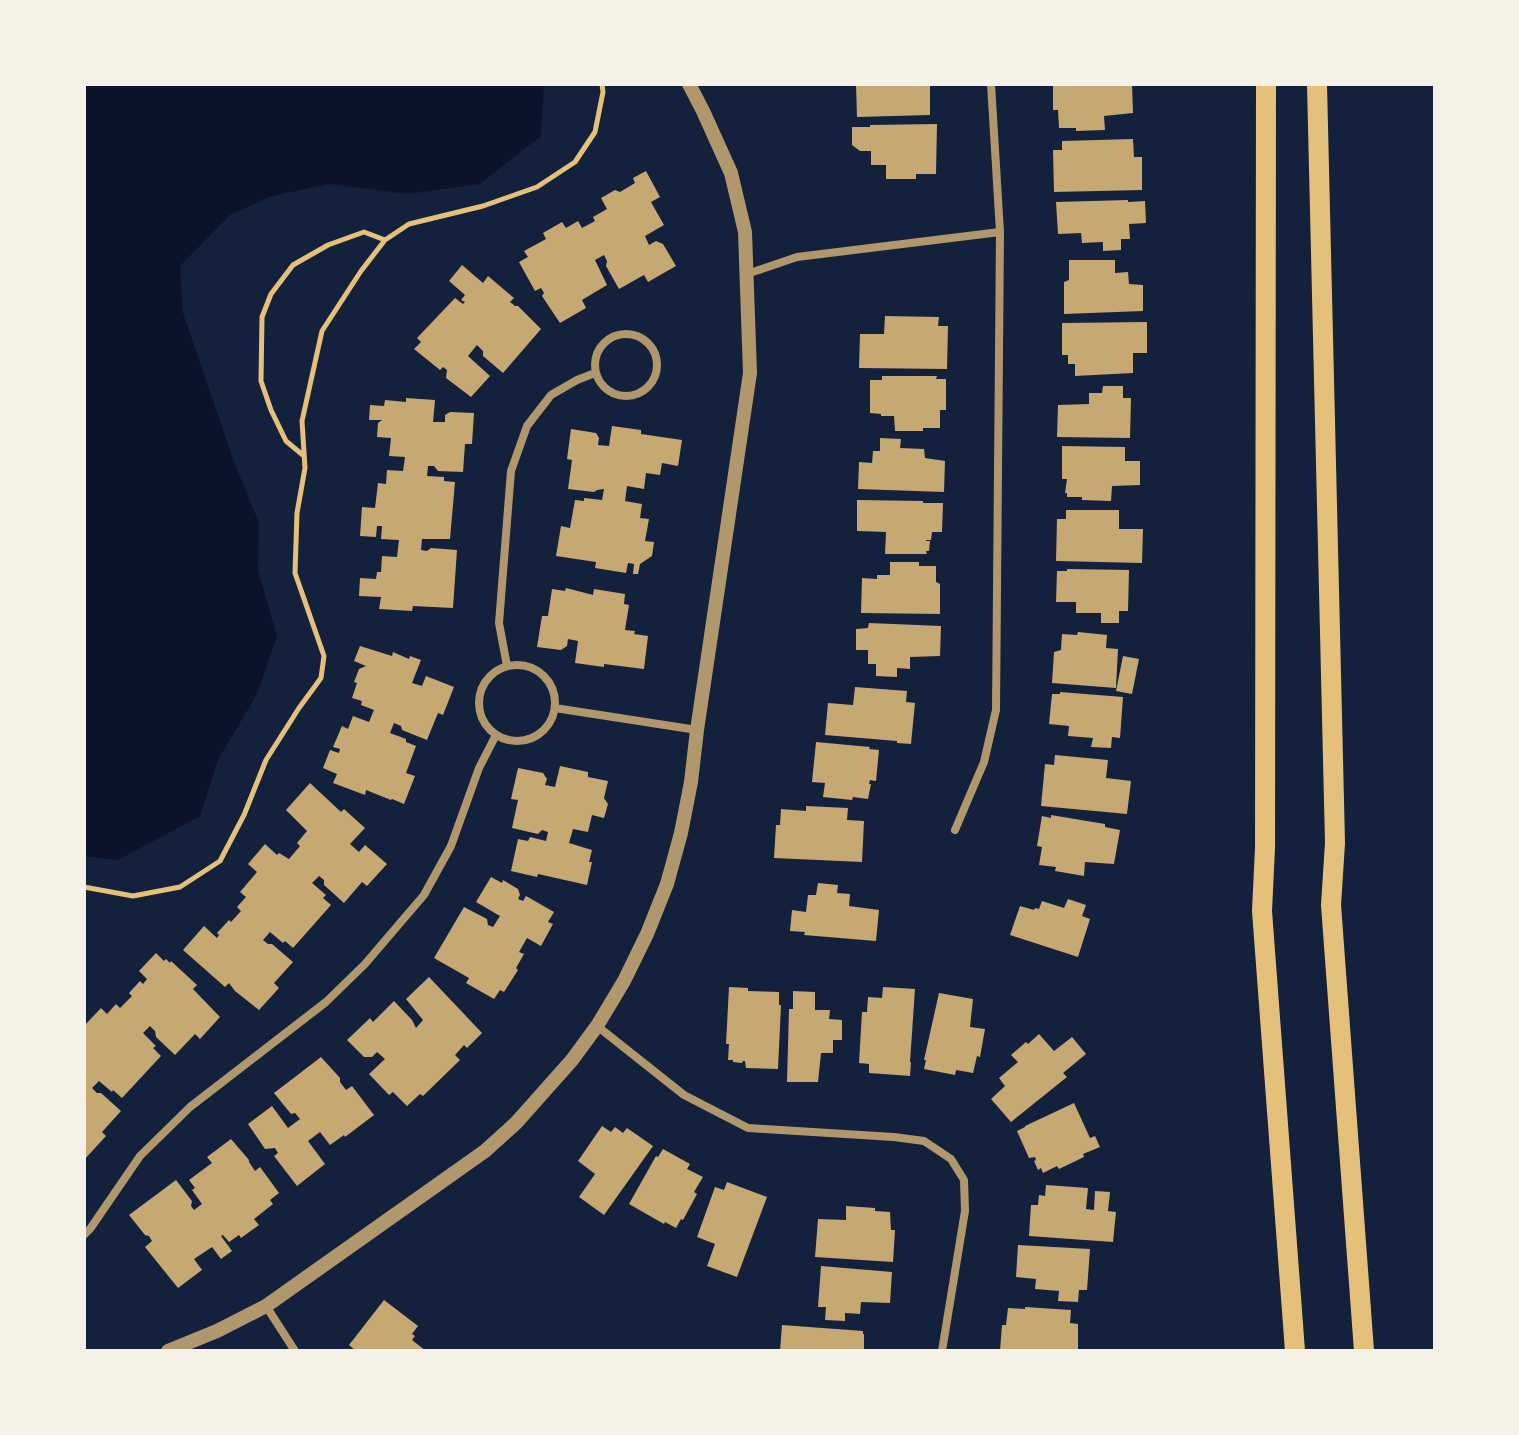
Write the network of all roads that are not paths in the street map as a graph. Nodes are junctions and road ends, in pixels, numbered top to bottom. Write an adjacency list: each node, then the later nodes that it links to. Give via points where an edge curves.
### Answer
1 (689, 84): 6 (street, via 731,173 745,232)
2 (991, 84): 5 (street)
3 (1266, 84): 19 (main road, via 1262,911)
4 (1317, 84): 20 (main road, via 1335,843 1331,905)
5 (1000, 232): 6 (street, via 797,257); 12 (street, via 996,710 984,762)
6 (747, 274): 10 (street, via 750,373)
7 (595, 373): 7 (street, via 606,390 635,395 652,383 655,353 641,338 620,334 597,353); 8 (street, via 551,395 527,426 511,471 499,623)
8 (507, 666): 9 (street, via 542,674); 11 (street, via 487,679 478,703 486,727)
9 (555, 708): 10 (street); 11 (street, via 544,731 533,738 508,741)
10 (697, 730): 13 (street, via 689,795 667,884 624,981)
11 (496, 735): 14 (street, via 451,846 424,895 326,1002 190,1107 140,1156)
12 (955, 830)
13 (597, 1026): 15 (street, via 545,1092 485,1151); 18 (street, via 684,1095 748,1128 924,1141 951,1159 964,1180 965,1211)
14 (84, 1235)
15 (266, 1306): 16 (street); 17 (street)
16 (168, 1351)
17 (295, 1351)
18 (942, 1351)
19 (1295, 1351)
20 (1364, 1351)

